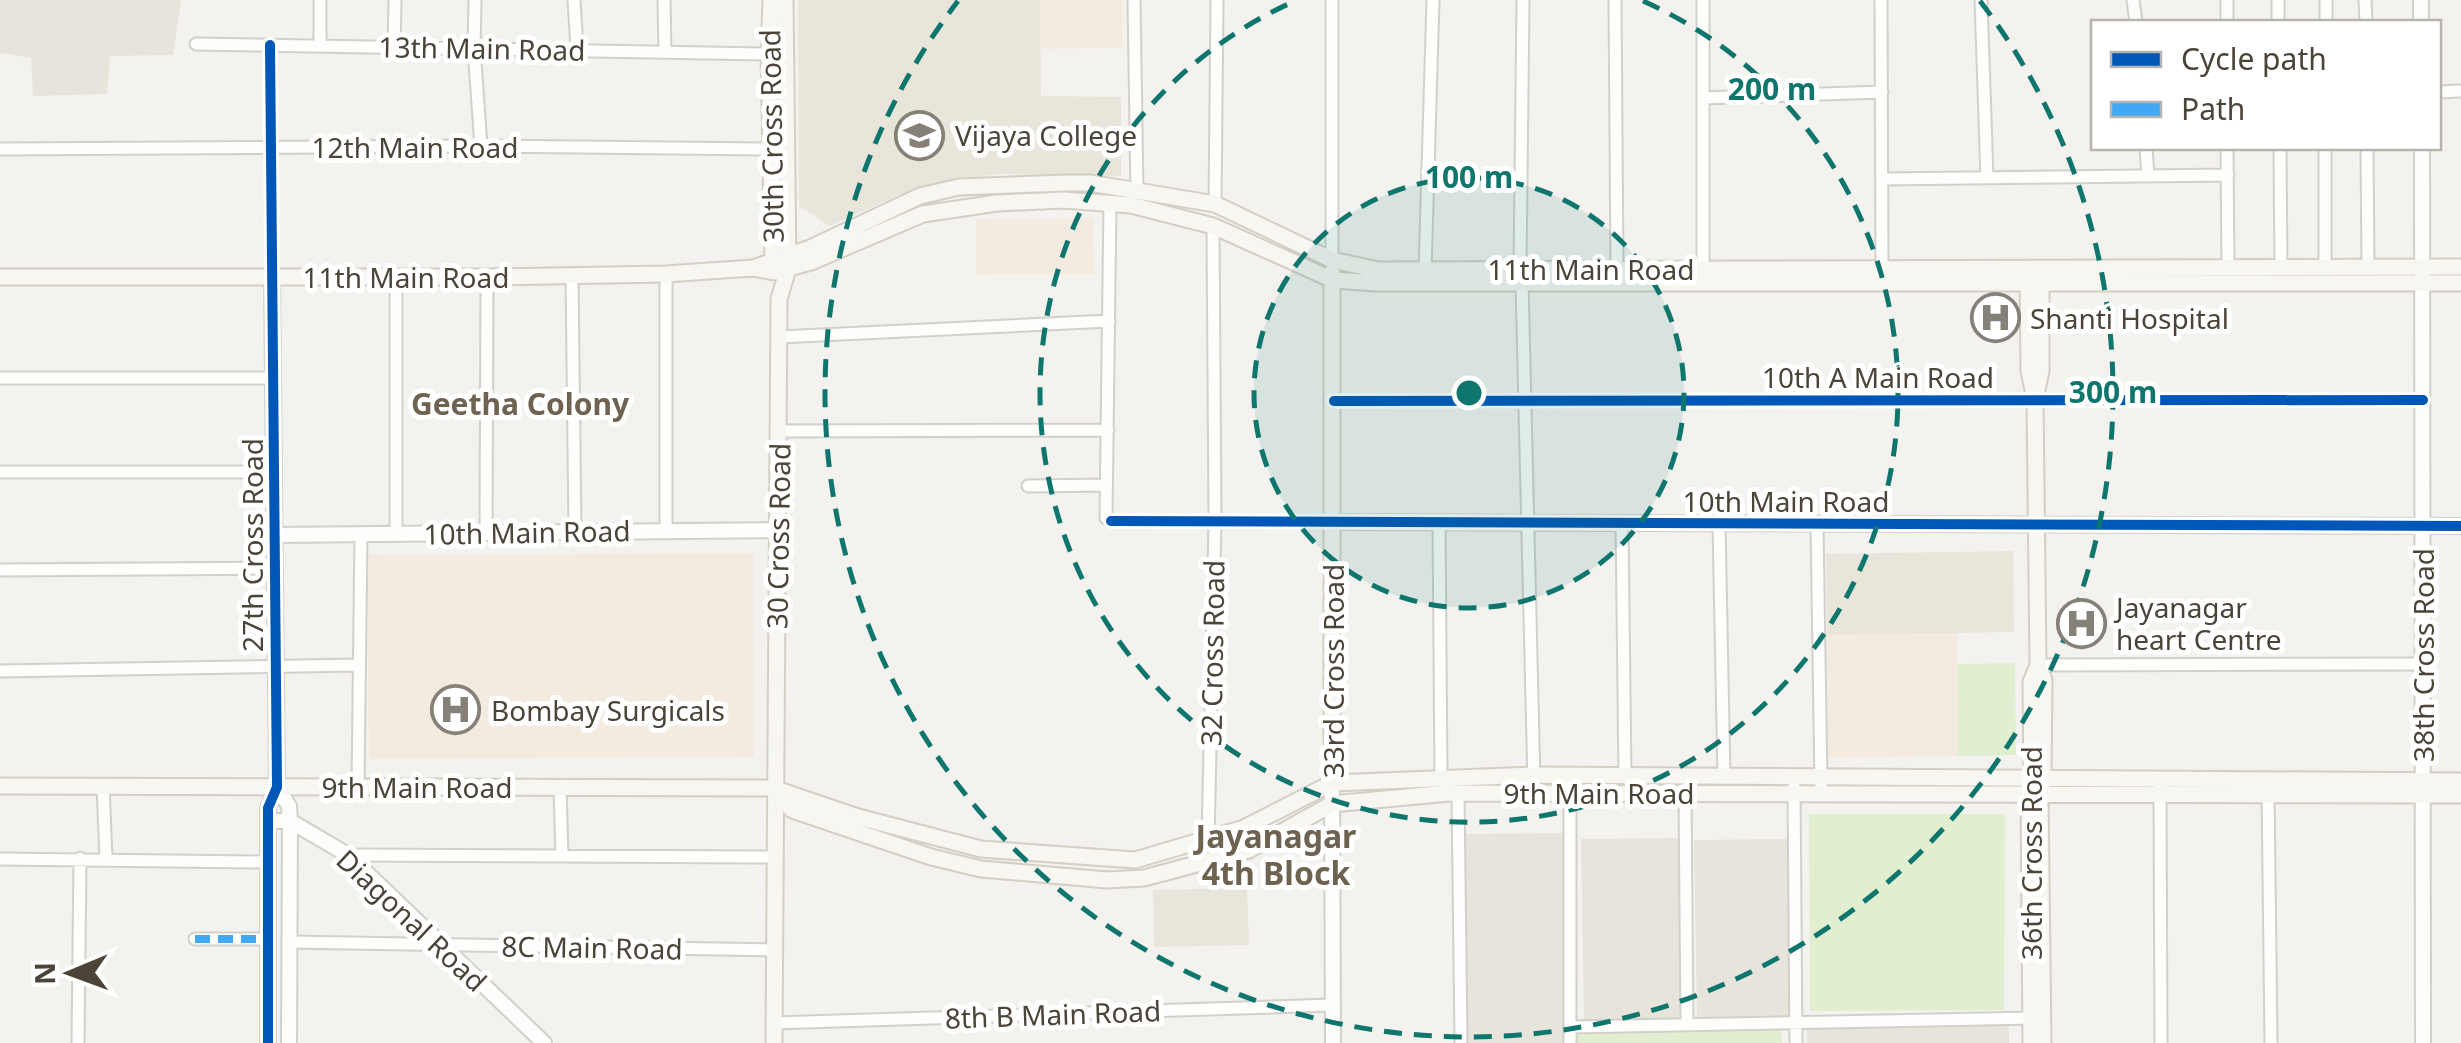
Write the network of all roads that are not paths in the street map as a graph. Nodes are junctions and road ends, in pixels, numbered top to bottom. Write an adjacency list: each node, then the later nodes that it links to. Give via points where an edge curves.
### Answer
1 (320, 0): 19 (street)
2 (395, 0): 20 (street)
3 (475, 0): 21 (street)
4 (574, 0): 22 (street)
5 (664, 0): 23 (street)
6 (771, 0): 24 (main road, 30th Cross Road)
7 (785, 0): 51 (main road, 30th Cross Road)
8 (1134, 0): 41 (street)
9 (1218, 0): 43 (street)
10 (1332, 0): 45 (street, 33rd Cross Road)
11 (1432, 0): 55 (street)
12 (1523, 0): 60 (street)
13 (1615, 0): 52 (street)
14 (1703, 0): 26 (street)
15 (1881, 0): 25 (street)
16 (1981, 0): 39 (street)
17 (196, 44): 18 (street, 13th Main Road)
18 (270, 45): 19 (street, 13th Main Road); 28 (street, 27th Cross Road)
19 (320, 45): 20 (street, 13th Main Road)
20 (394, 48): 21 (street, 13th Main Road)
21 (474, 48): 22 (street, 13th Main Road); 27 (street)
22 (577, 49): 23 (street, 13th Main Road)
23 (665, 51): 24 (street, 13th Main Road)
24 (769, 54): 30 (main road, 30th Cross Road)
25 (1882, 92): 26 (street); 40 (street)
26 (1703, 98): 53 (street)
27 (481, 146): 28 (street, 12th Main Road); 30 (street, 12th Main Road)
28 (270, 148): 29 (street, 12th Main Road); 62 (street, 27th Cross Road)
29 (0, 149)
30 (770, 149): 51 (main road, 30th Cross Road)
31 (2146, 150): 38 (street)
32 (2228, 150): 37 (street)
33 (2280, 150): 47 (street)
34 (2325, 150): 48 (street)
35 (2367, 150): 49 (street)
36 (2422, 150): 59 (street, 38th Cross Road)
37 (2228, 175): 38 (street); 46 (street)
38 (2148, 176): 39 (street)
39 (1987, 178): 40 (street)
40 (1882, 179): 54 (street)
41 (1137, 190): 43 (main road, 11th Main Road); 51 (main road, 11th Main Road, via 1066,183 959,187 920,196)
42 (1110, 202): 44 (main road, 11th Main Road); 51 (main road, 11th Main Road, via 1014,202 923,214); 67 (street)
43 (1215, 204): 45 (main road, 11th Main Road)
44 (1214, 226): 65 (main road, 11th Main Road); 81 (street, 32 Cross Road)
45 (1332, 260): 55 (main road, 11th Main Road, via 1378,270); 65 (main road, 33rd Cross Road)
46 (2228, 268): 47 (main road, 11th Main Road); 64 (main road, 11th Main Road)
47 (2281, 268): 48 (main road, 11th Main Road)
48 (2324, 268): 49 (main road, 11th Main Road)
49 (2368, 268): 59 (main road, 11th Main Road)
50 (2461, 268): 59 (main road, 11th Main Road)
51 (780, 269): 56 (main road, 11th Main Road); 68 (main road, 30 Cross Road)
52 (1617, 269): 53 (main road, 11th Main Road); 60 (main road, 11th Main Road)
53 (1704, 269): 54 (main road, 11th Main Road)
54 (1882, 269): 64 (main road, 11th Main Road)
55 (1425, 270): 60 (main road, 11th Main Road)
56 (666, 274): 58 (main road, 11th Main Road); 92 (street)
57 (396, 275): 62 (main road, 11th Main Road); 63 (main road, 11th Main Road); 96 (street)
58 (572, 275): 63 (main road, 11th Main Road); 93 (street)
59 (2422, 275): 64 (main road, 11th Main Road); 66 (main road, 11th Main Road); 72 (street, 38th Cross Road)
60 (1521, 276): 64 (main road, 11th Main Road); 65 (main road, 11th Main Road); 74 (street)
61 (0, 277): 62 (main road, 11th Main Road)
62 (272, 277): 70 (street, 27th Cross Road)
63 (487, 277): 94 (street)
64 (2035, 277): 71 (main road, 36th Cross Road, via 2029,370)
65 (1332, 280): 73 (main road, 33rd Cross Road)
66 (2461, 283)
67 (1110, 322): 68 (street); 75 (street)
68 (778, 337): 76 (main road, 30 Cross Road)
69 (0, 378): 70 (street)
70 (274, 378): 78 (street, 27th Cross Road)
71 (2035, 399): 72 (street, 10th A Main Road); 74 (street, 10th A Main Road); 88 (main road, 36th Cross Road)
72 (2423, 400): 89 (street, 38th Cross Road)
73 (1334, 401): 74 (street, 10th A Main Road); 82 (main road, 33rd Cross Road)
74 (1523, 401): 84 (street)
75 (1108, 430): 76 (street); 79 (street)
76 (779, 431): 91 (main road, 30 Cross Road)
77 (0, 472): 78 (street)
78 (274, 472): 97 (street, 27th Cross Road)
79 (1106, 485): 80 (street); 81 (street, 10th Main Road, via 1111,521)
80 (1028, 486)
81 (1215, 522): 82 (street, 10th Main Road); 130 (street, 32 Cross Road)
82 (1334, 522): 83 (street, 10th Main Road); 109 (main road, 33rd Cross Road)
83 (1439, 522): 84 (street, 10th Main Road); 105 (street)
84 (1525, 523): 85 (street, 10th Main Road); 110 (street)
85 (1622, 524): 86 (street, 10th Main Road); 106 (street)
86 (1719, 524): 87 (street, 10th Main Road); 107 (street)
87 (1817, 524): 88 (street, 10th Main Road); 112 (street)
88 (2036, 525): 89 (street, 10th Main Road); 102 (main road, 36th Cross Road)
89 (2424, 526): 90 (street, 10th Main Road); 100 (street, 38th Cross Road)
90 (2461, 526)
91 (779, 530): 92 (street, 10th Main Road); 121 (main road, 30 Cross Road)
92 (666, 531): 93 (street, 10th Main Road)
93 (575, 532): 94 (street, 10th Main Road)
94 (486, 533): 96 (street, 10th Main Road)
95 (361, 534): 96 (street, 10th Main Road); 97 (street, 10th Main Road); 101 (street)
96 (396, 534)
97 (275, 535): 98 (street, 27th Cross Road)
98 (275, 568): 99 (street); 103 (street, 27th Cross Road)
99 (0, 570)
100 (2422, 664): 102 (street); 123 (street, 38th Cross Road)
101 (359, 665): 103 (street); 118 (street)
102 (2038, 665): 116 (main road, 36th Cross Road, via 2044,680)
103 (276, 666): 104 (street); 117 (street, 27th Cross Road)
104 (0, 670)
105 (1442, 777): 109 (main road, 9th Main Road); 110 (main road, 9th Main Road)
106 (1625, 778): 107 (main road, 9th Main Road); 111 (main road, 9th Main Road)
107 (1724, 778): 115 (main road, 9th Main Road)
108 (2461, 781): 123 (main road, 9th Main Road)
109 (1332, 783): 127 (street, 33rd Cross Road); 130 (main road, 9th Main Road)
110 (1534, 784): 111 (main road, 9th Main Road); 124 (main road, 9th Main Road)
111 (1570, 785): 125 (main road, 9th Main Road); 148 (street)
112 (1821, 785): 115 (main road, 9th Main Road); 116 (main road, 9th Main Road)
113 (0, 786): 114 (main road, 9th Main Road)
114 (103, 786): 117 (main road, 9th Main Road); 135 (street)
115 (1794, 786): 125 (main road, 9th Main Road); 145 (street)
116 (2036, 786): 120 (main road, 9th Main Road); 144 (main road, 36th Cross Road)
117 (277, 787): 118 (main road, 9th Main Road); 128 (street, 27th Cross Road); 129 (street)
118 (358, 787): 119 (main road, 9th Main Road)
119 (560, 787): 121 (main road, 9th Main Road); 132 (street)
120 (2160, 787): 122 (main road, 9th Main Road); 160 (street)
121 (773, 788): 127 (main road, 9th Main Road, via 792,810 931,858 1107,880 1144,878 1248,850); 130 (main road, 9th Main Road, via 981,849 1135,860); 133 (main road)
122 (2268, 788): 123 (main road, 9th Main Road); 161 (street)
123 (2423, 788): 126 (main road, 9th Main Road); 162 (street, 38th Cross Road)
124 (1458, 793): 127 (main road, 9th Main Road); 155 (street)
125 (1684, 793): 147 (street)
126 (2461, 795)
127 (1332, 804): 143 (street, 33rd Cross Road)
128 (268, 820): 129 (street, Diagonal Road); 137 (street, 27th Cross Road)
129 (290, 821): 131 (street, Diagonal Road); 140 (street)
130 (1208, 840)
131 (348, 854): 132 (street); 141 (street, Diagonal Road)
132 (562, 856): 133 (street)
133 (774, 857): 142 (main road)
134 (80, 858): 135 (street); 136 (street); 149 (street)
135 (106, 858): 137 (street)
136 (0, 859)
137 (267, 862): 138 (street, 27th Cross Road)
138 (268, 939): 139 (street); 150 (street, 27th Cross Road)
139 (196, 940)
140 (290, 942): 141 (street, 8C Main Road); 151 (street)
141 (438, 945): 142 (street, 8C Main Road); 152 (street, Diagonal Road)
142 (774, 950): 146 (main road)
143 (1332, 1005): 146 (street, 8th B Main Road); 154 (street, 33rd Cross Road)
144 (2037, 1018): 145 (street); 158 (main road, 36th Cross Road); 159 (main road, 36th Cross Road)
145 (1796, 1022): 147 (street); 157 (street)
146 (774, 1023): 153 (main road)
147 (1687, 1024): 148 (street)
148 (1570, 1026): 156 (street)
149 (78, 1043)
150 (268, 1043)
151 (290, 1043)
152 (544, 1043)
153 (774, 1043)
154 (1333, 1043)
155 (1461, 1043)
156 (1570, 1043)
157 (1796, 1043)
158 (2031, 1043)
159 (2043, 1043)
160 (2162, 1043)
161 (2270, 1043)
162 (2423, 1043)

